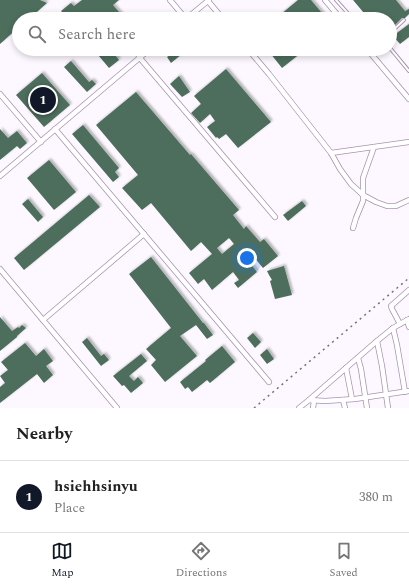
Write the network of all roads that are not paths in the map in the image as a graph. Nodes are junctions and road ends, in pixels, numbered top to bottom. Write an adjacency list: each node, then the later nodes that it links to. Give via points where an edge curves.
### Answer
1 (170, 0): 5 (street)
2 (325, 0): 8 (street)
3 (336, 0): 9 (lane)
4 (209, 1): 6 (street); 7 (street)
5 (180, 12)
6 (195, 12)
7 (218, 12)
8 (335, 12)
9 (346, 12)
10 (404, 20): 11 (lane)
11 (397, 26)
12 (254, 56): 23 (street)
13 (373, 56): 18 (street)
14 (397, 56): 16 (lane)
15 (140, 57): 19 (street); 27 (street)
16 (409, 71)
17 (0, 94): 20 (street)
18 (409, 99)
19 (55, 129): 20 (street); 29 (street)
20 (41, 142): 24 (street)
21 (409, 142): 22 (street)
22 (374, 147): 23 (street); 25 (street, via 364,178)
23 (331, 152): 25 (street, via 351,184)
24 (0, 176)
25 (363, 195): 26 (street, via 387,206 396,206); 28 (street)
26 (409, 200)
27 (275, 217)
28 (353, 228)
29 (144, 234): 32 (street); 40 (street)
30 (0, 269): 32 (street)
31 (409, 290): 34 (street, via 391,306)
32 (43, 320): 48 (street)
33 (408, 320): 34 (street); 35 (street)
34 (400, 324): 36 (street)
35 (409, 327)
36 (393, 328): 37 (street); 41 (street)
37 (377, 341): 38 (street); 42 (street)
38 (358, 358): 39 (street); 43 (street)
39 (346, 368): 44 (street); 45 (street)
40 (269, 382)
41 (407, 392): 42 (street)
42 (386, 395): 43 (street); 54 (street)
43 (366, 398): 44 (street); 53 (street)
44 (352, 399): 46 (street)
45 (311, 400): 47 (street); 49 (street); 50 (street)
46 (343, 400): 47 (street); 52 (street)
47 (325, 401): 51 (street)
48 (117, 408)
49 (299, 408)
50 (314, 408)
51 (326, 408)
52 (345, 408)
53 (367, 408)
54 (388, 408)

